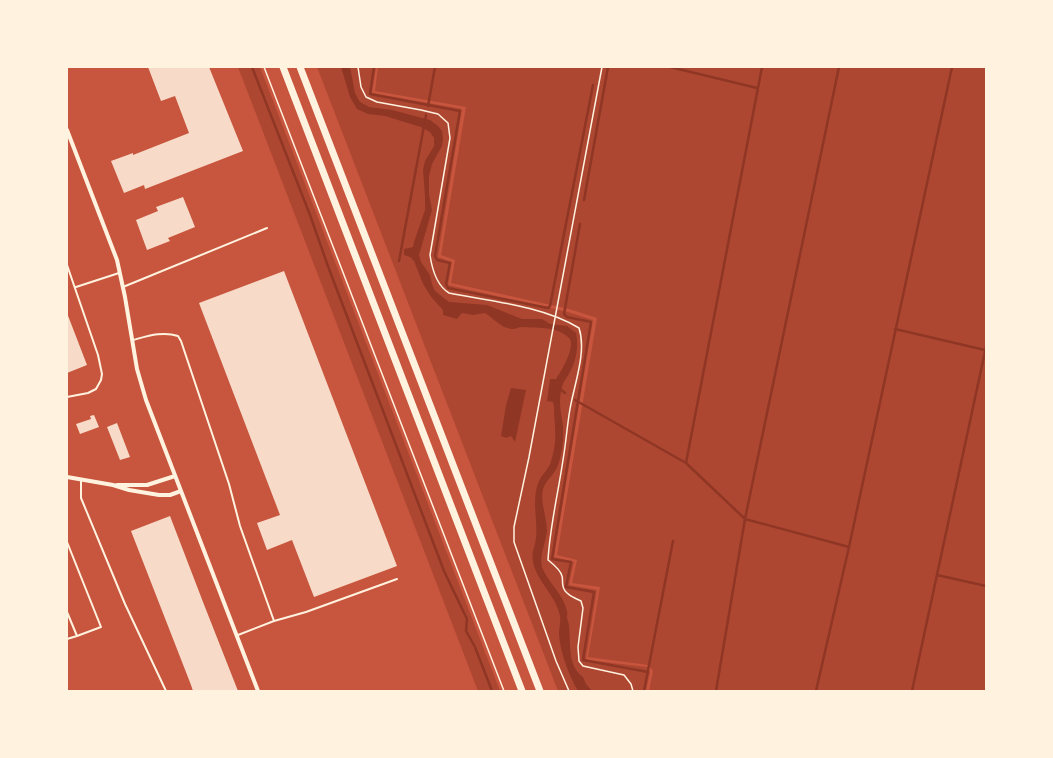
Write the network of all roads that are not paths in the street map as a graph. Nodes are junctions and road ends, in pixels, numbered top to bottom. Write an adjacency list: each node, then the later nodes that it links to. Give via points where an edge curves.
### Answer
1 (283, 67): 25 (highway)
2 (300, 67): 26 (highway)
3 (67, 132): 6 (street)
4 (267, 228): 8 (lane)
5 (67, 265): 7 (lane)
6 (120, 273): 7 (lane); 8 (street)
7 (75, 287): 10 (lane, via 98,354 102,374 96,389 88,394)
8 (123, 287): 9 (street)
9 (132, 340): 11 (street, via 138,375); 19 (lane, via 167,333 178,336 181,341 229,484 240,526)
10 (67, 396)
11 (175, 476): 14 (street, via 148,485); 15 (street)
12 (67, 477): 13 (street)
13 (81, 480): 14 (street); 23 (lane, via 81,498)
14 (113, 485): 15 (street, via 159,495)
15 (181, 491): 21 (street)
16 (67, 542): 20 (lane, via 101,627)
17 (397, 579): 19 (lane)
18 (67, 612): 20 (lane)
19 (274, 621): 21 (lane)
20 (77, 636): 22 (lane)
21 (237, 636): 24 (street)
22 (67, 639)
23 (166, 691)
24 (258, 691)
25 (522, 691)
26 (540, 691)

